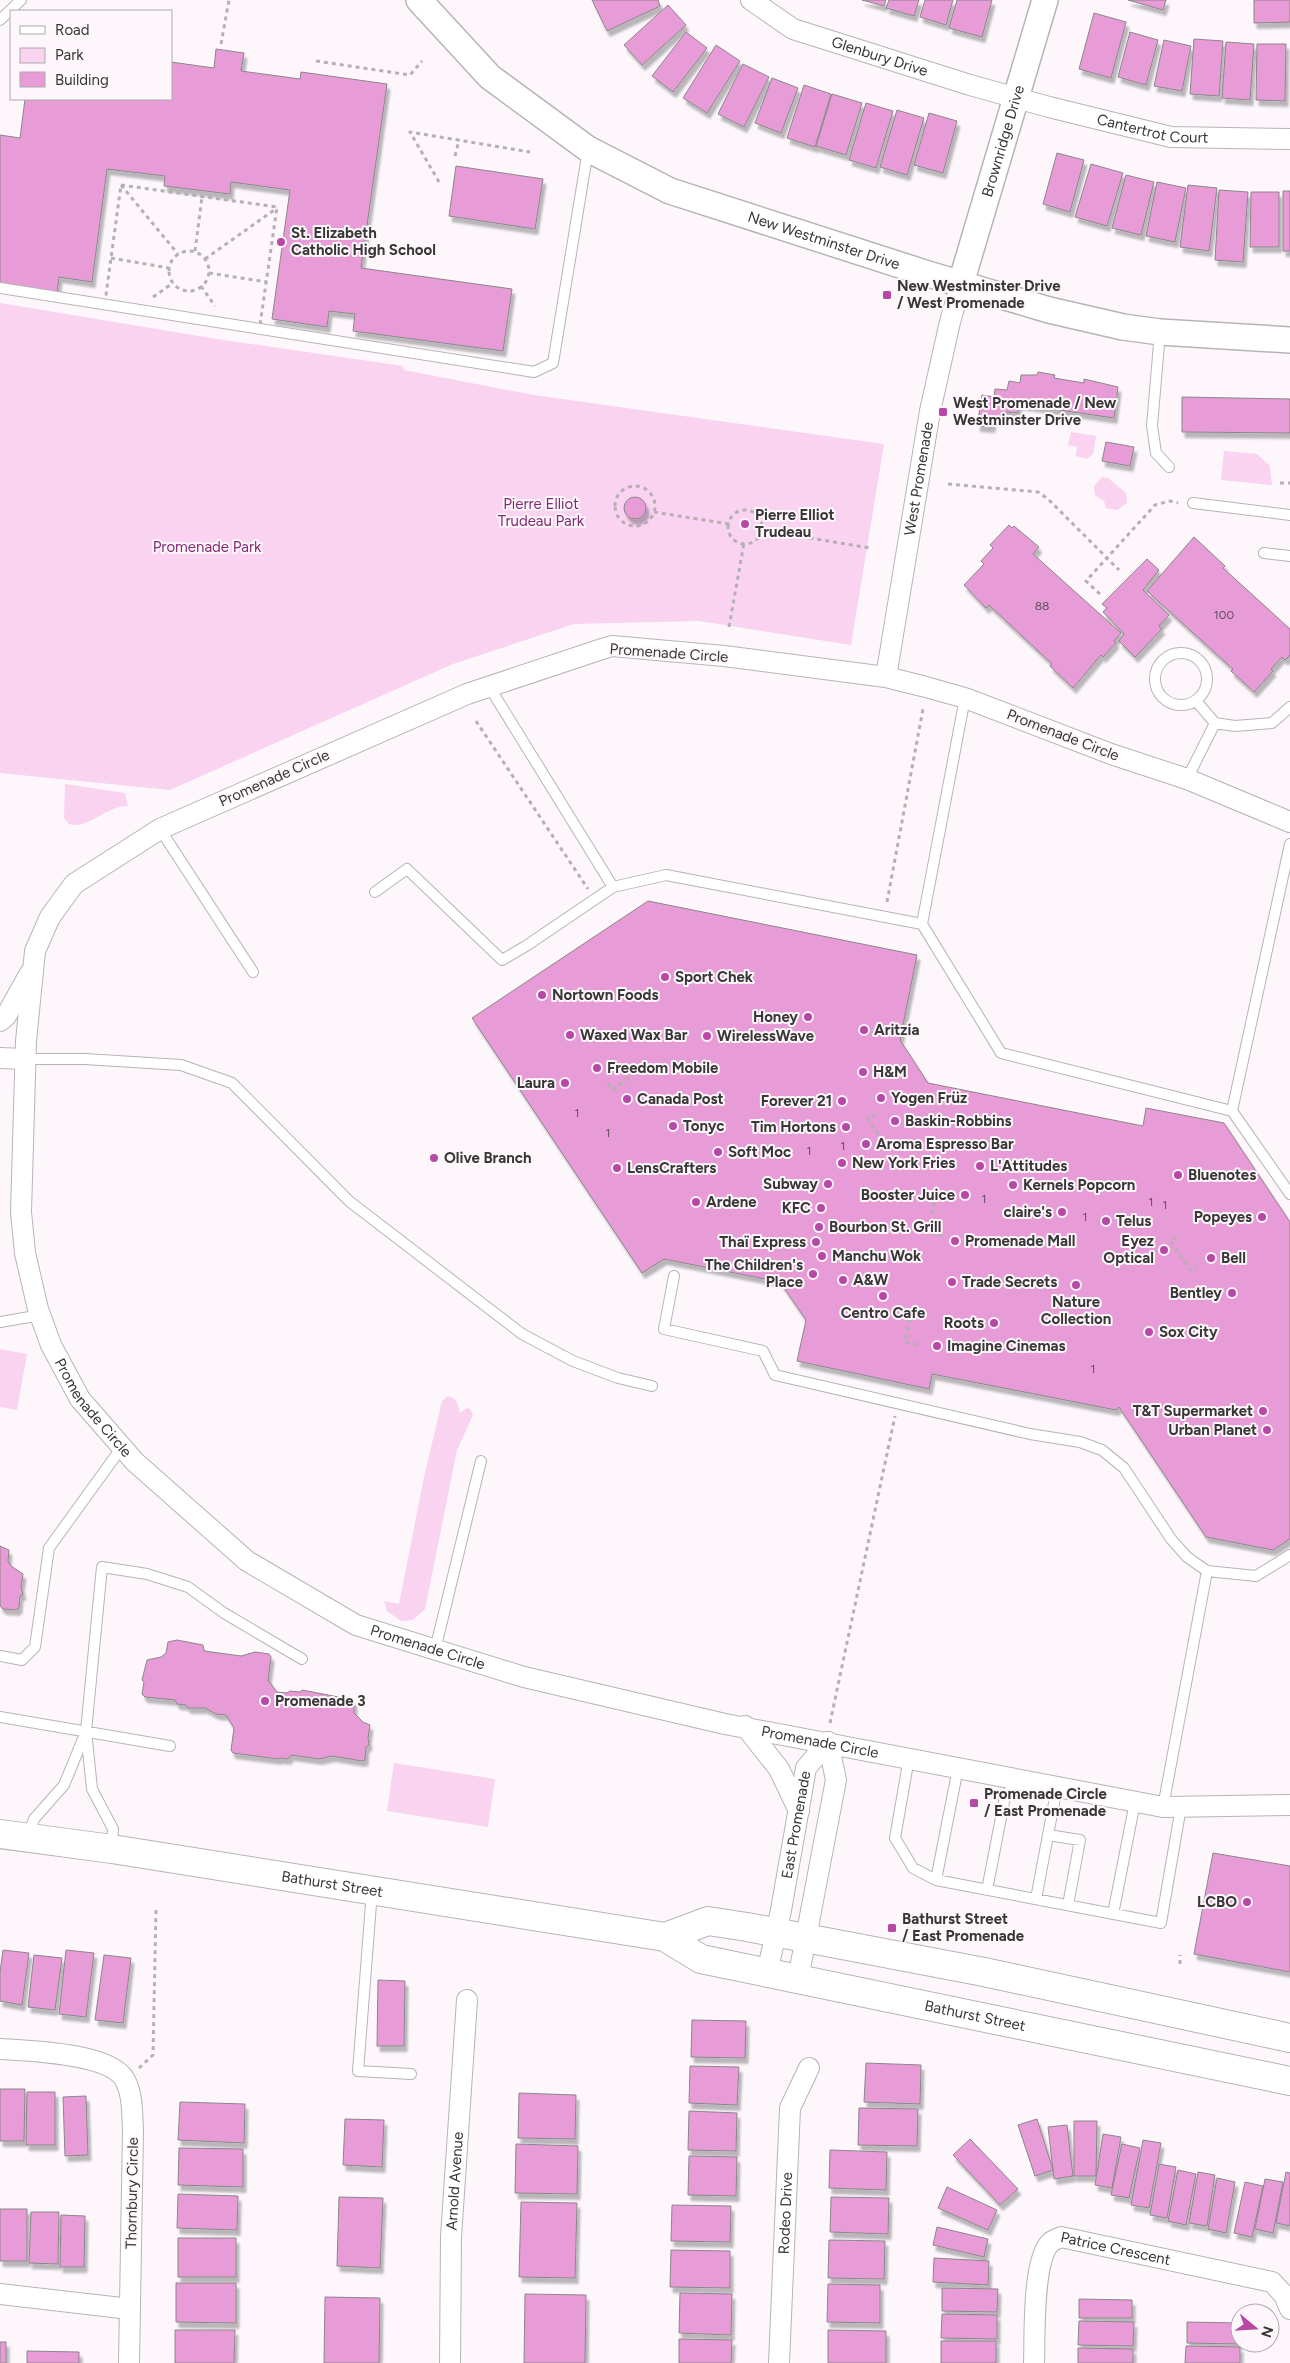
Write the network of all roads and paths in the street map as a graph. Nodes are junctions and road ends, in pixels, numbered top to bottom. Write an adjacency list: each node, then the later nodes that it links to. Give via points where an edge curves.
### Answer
1 (21, 0): 6 (lane)
2 (228, 0): 9 (path)
3 (419, 0): 15 (street, New Westminster Drive, via 490,77)
4 (751, 0): 12 (street, Glenbury Drive, via 793,29)
5 (1045, 0): 12 (street, Brownridge Drive)
6 (10, 10)
7 (10, 10): 8 (lane)
8 (0, 20)
9 (221, 44)
10 (316, 61): 11 (path, via 410,75)
11 (422, 61)
12 (1018, 97): 14 (street, Cantertrot Court, via 1171,137); 30 (street, Brownridge Drive)
13 (459, 140): 16 (path); 17 (path); 18 (path, via 410,132)
14 (1290, 140)
15 (588, 149): 30 (street, New Westminster Drive, via 670,191); 32 (lane, via 554,363 534,372)
16 (530, 152)
17 (455, 156)
18 (439, 182)
19 (121, 185): 20 (path); 23 (path); 24 (path)
20 (202, 196): 21 (path); 22 (path)
21 (277, 207): 25 (path); 28 (path)
22 (195, 251): 23 (path); 25 (path)
23 (178, 254): 26 (path, via 173,257)
24 (111, 258): 26 (path); 35 (path, via 104,302)
25 (205, 259): 27 (path)
26 (169, 268): 29 (path)
27 (209, 273): 28 (path); 31 (path)
28 (267, 282): 36 (path, via 260,325)
29 (173, 283): 31 (path, via 182,290 190,291); 33 (path)
30 (961, 283): 37 (street, New Westminster Drive, via 1049,310); 56 (street, West Promenade, via 930,411)
31 (202, 286): 36 (path)
32 (0, 288)
33 (152, 298)
34 (145, 302): 35 (path)
35 (138, 307): 36 (path)
36 (224, 320)
37 (1160, 332): 38 (street, New Westminster Drive); 39 (lane, via 1152,426 1156,453)
38 (1290, 340)
39 (1169, 467)
40 (1280, 483): 41 (path)
41 (1290, 483)
42 (948, 484): 52 (path, via 1038,492)
43 (1193, 503): 45 (lane); 52 (path, via 1170,501 1155,505)
44 (654, 512): 44 (path, via 644,524 628,526 614,508 619,493 626,488 641,487 653,497); 46 (path)
45 (1290, 516)
46 (729, 524): 47 (path, via 732,516 748,510 760,519); 48 (path, via 734,540)
47 (762, 530): 48 (path, via 753,542); 49 (path)
48 (744, 543): 55 (path)
49 (870, 548)
50 (1264, 553): 51 (lane)
51 (1290, 556)
52 (1108, 558): 53 (path); 54 (path, via 1086,581)
53 (1120, 570)
54 (1100, 594)
55 (729, 627)
56 (886, 677): 57 (street, Promenade Circle, via 724,656 612,646); 58 (street, Promenade Circle)
57 (490, 688): 66 (street, Promenade Circle, via 468,694); 68 (lane)
58 (965, 698): 64 (street, Promenade Circle, via 1111,754); 72 (lane)
59 (1196, 701): 59 (lane, via 1202,696 1208,680 1203,664 1189,654 1172,654 1156,674 1158,691 1170,703 1179,705); 63 (lane)
60 (1290, 706): 63 (lane, via 1272,723)
61 (923, 709): 71 (path)
62 (476, 720): 70 (path)
63 (1215, 724): 64 (lane)
64 (1188, 779): 65 (street, Promenade Circle)
65 (1290, 822)
66 (160, 830): 73 (street, Promenade Circle, via 74,884 50,917 35,951); 74 (lane)
67 (1290, 844): 80 (lane)
68 (613, 887): 69 (lane, via 502,960 407,869); 72 (lane, via 666,875)
69 (375, 892)
70 (590, 892)
71 (886, 902)
72 (922, 924): 80 (lane, via 1002,1054)
73 (34, 964): 75 (street, Promenade Circle, via 6,1016); 77 (street, Promenade Circle)
74 (254, 972)
75 (0, 1021)
76 (0, 1058): 77 (street)
77 (24, 1058): 90 (street, Promenade Circle, via 21,1212 25,1253); 93 (lane, via 181,1065 232,1083 349,1201 522,1334 573,1361 618,1378)
78 (635, 1063): 79 (path, via 640,1070 612,1090)
79 (608, 1084)
80 (1232, 1111): 83 (lane)
81 (876, 1114): 82 (path, via 868,1120 887,1147)
82 (896, 1141)
83 (1290, 1194)
84 (950, 1196): 85 (path, via 936,1193 929,1233)
85 (942, 1236)
86 (1176, 1237): 87 (path, via 1170,1241 1190,1270)
87 (1196, 1266)
88 (674, 1276): 94 (lane, via 664,1329 763,1351 775,1375)
89 (925, 1311): 92 (path, via 912,1308 904,1342)
90 (41, 1315): 91 (lane); 95 (street, Promenade Circle, via 51,1345 80,1399)
91 (0, 1322)
92 (918, 1345)
93 (652, 1386)
94 (898, 1403): 98 (lane, via 1030,1434 1080,1442 1102,1450 1124,1468 1171,1539 1187,1557); 105 (path, via 831,1714)
95 (122, 1447): 99 (street, Promenade Circle, via 247,1561 356,1625); 100 (lane, via 50,1548 35,1647 22,1660)
96 (481, 1461): 99 (lane)
97 (1290, 1555): 98 (lane, via 1256,1576)
98 (1207, 1571): 113 (lane)
99 (435, 1650): 103 (street, Promenade Circle, via 524,1677)
100 (0, 1656)
101 (302, 1659): 104 (lane, via 224,1613 188,1587 147,1574 102,1567)
102 (0, 1717): 104 (lane)
103 (745, 1726): 105 (street, Promenade Circle); 114 (street, via 779,1768)
104 (86, 1731): 106 (lane); 117 (lane, via 64,1785 34,1819); 118 (lane, via 92,1789 113,1828)
105 (828, 1742): 107 (street, Promenade Circle); 114 (street, East Promenade, via 806,1768); 128 (street, East Promenade, via 836,1780)
106 (170, 1746)
107 (909, 1758): 108 (street, Promenade Circle); 119 (lane, via 895,1838 913,1868)
108 (958, 1768): 109 (street, Promenade Circle); 119 (lane)
109 (1018, 1779): 110 (street, Promenade Circle); 121 (lane, via 1005,1797)
110 (1057, 1787): 111 (street, Promenade Circle); 116 (lane)
111 (1135, 1802): 113 (street, Promenade Circle); 125 (lane)
112 (1290, 1805): 113 (street, Promenade Circle)
113 (1172, 1807): 125 (lane, via 1161,1923)
114 (799, 1811): 126 (street, East Promenade)
115 (0, 1834): 117 (main road, Bathurst Street)
116 (1048, 1835): 122 (lane); 123 (lane, via 1080,1840)
117 (28, 1838): 118 (main road, Bathurst Street)
118 (112, 1849): 120 (main road, Bathurst Street)
119 (936, 1880): 121 (lane)
120 (372, 1890): 127 (main road, Bathurst Street); 138 (lane, via 358,2071)
121 (987, 1890): 122 (lane)
122 (1036, 1899): 123 (lane)
123 (1068, 1905): 125 (lane)
124 (156, 1908): 136 (path)
125 (1113, 1914)
126 (776, 1932): 127 (main road, Bathurst Street, via 708,1921); 128 (main road, Bathurst Street); 131 (street, East Promenade)
127 (665, 1937): 131 (main road, Bathurst Street, via 701,1959)
128 (806, 1937): 132 (street, East Promenade); 134 (main road, Bathurst Street)
129 (1180, 1955): 130 (path)
130 (1180, 1964)
131 (767, 1973): 132 (main road, Bathurst Street)
132 (798, 1979): 139 (main road, Bathurst Street)
133 (467, 2000): 144 (street, Arnold Avenue, via 451,2237)
134 (1290, 2038)
135 (0, 2049): 141 (street, Thornbury Circle, via 103,2063 119,2072 126,2081 131,2098 133,2130)
136 (153, 2055)
137 (809, 2068): 145 (street, Rodeo Drive, via 790,2108)
138 (411, 2074)
139 (1290, 2081)
140 (0, 2294): 141 (street)
141 (130, 2309): 143 (street, Thornbury Circle)
142 (1290, 2309): 146 (street, Patrice Crescent, via 1284,2295 1272,2282 1061,2237 1050,2243 1042,2256 1037,2280)
143 (129, 2363)
144 (450, 2363)
145 (779, 2363)
146 (1034, 2363)

